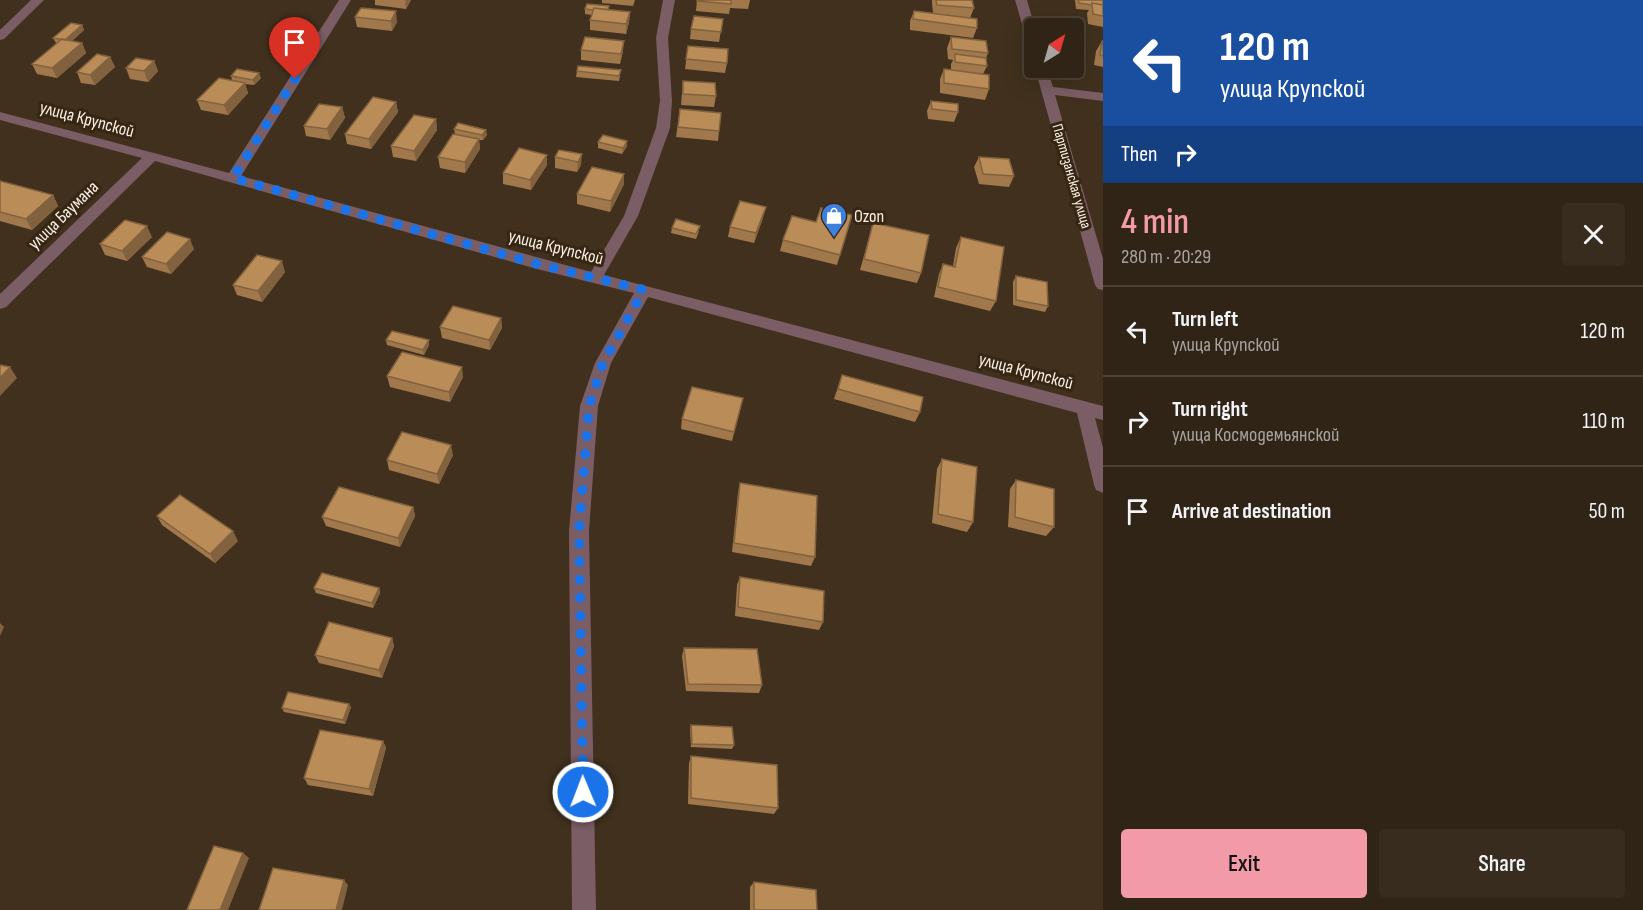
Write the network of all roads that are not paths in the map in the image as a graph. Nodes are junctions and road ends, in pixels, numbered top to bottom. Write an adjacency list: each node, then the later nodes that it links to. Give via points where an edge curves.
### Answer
1 (38, 0): 6 (street)
2 (345, 0): 12 (street)
3 (669, 0): 13 (street, via 662,38 666,101 663,128 631,216)
4 (1021, 0): 5 (street)
5 (1026, 18)
6 (0, 36)
7 (1044, 78): 8 (street, Партизанская улица)
8 (1047, 90): 9 (street); 14 (street, Партизанская улица)
9 (1103, 97)
10 (0, 116): 11 (street, улица Крупской)
11 (152, 156): 12 (street, улица Крупской); 16 (street, улица Баумана)
12 (233, 178): 13 (street, улица Крупской)
13 (595, 278): 15 (street, улица Крупской)
14 (1103, 285)
15 (644, 290): 17 (street, улица Крупской); 20 (street, via 603,363 589,406 579,531)
16 (0, 303)
17 (1084, 407): 18 (street, улица Крупской); 19 (street)
18 (1103, 413)
19 (1103, 485)
20 (584, 910)

